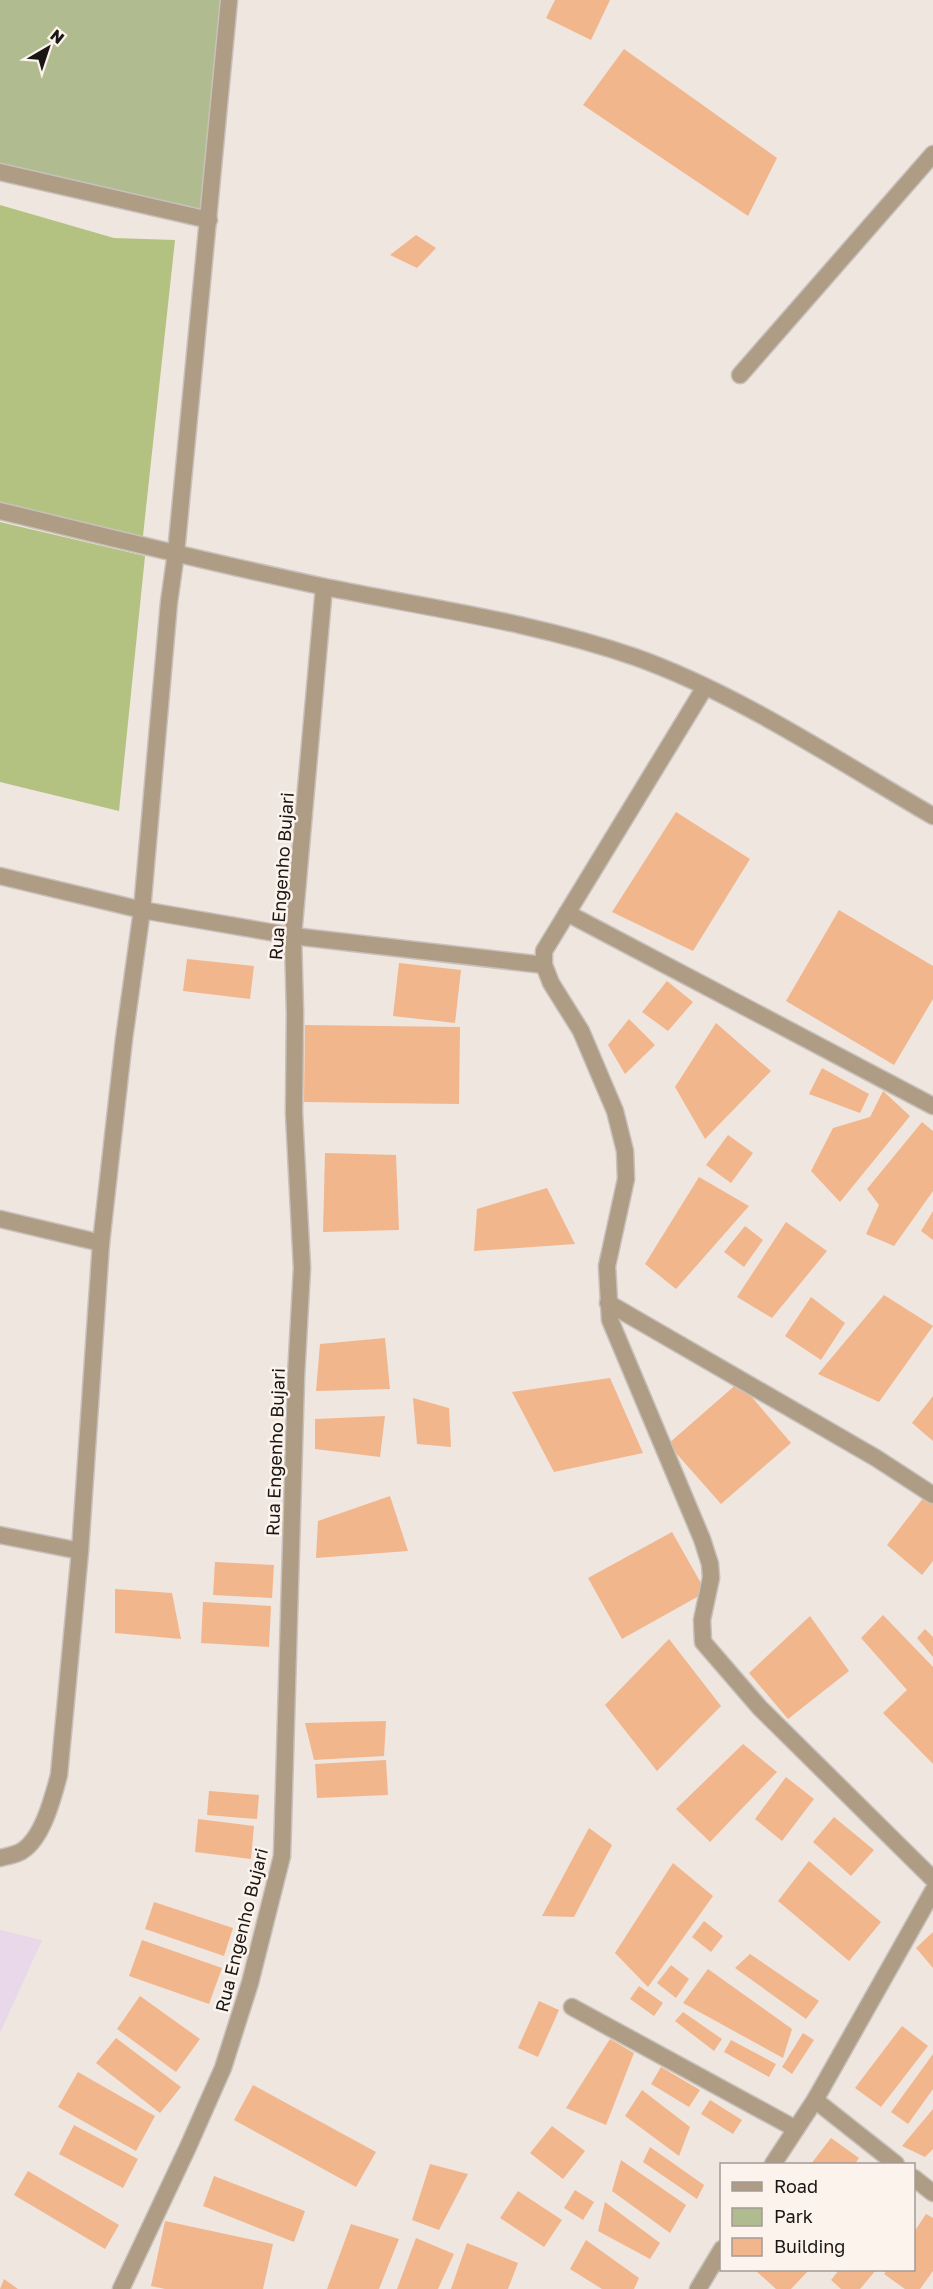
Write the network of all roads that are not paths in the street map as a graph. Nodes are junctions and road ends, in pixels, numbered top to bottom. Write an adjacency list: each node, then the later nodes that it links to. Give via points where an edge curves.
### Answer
1 (229, 0): 4 (street)
2 (933, 154): 5 (street)
3 (0, 172): 4 (street)
4 (209, 220): 7 (street)
5 (740, 375)
6 (0, 511): 7 (street)
7 (176, 553): 8 (street); 12 (street)
8 (324, 587): 9 (street, via 521,624 635,657); 14 (street, Rua Engenho Bujari)
9 (705, 687): 10 (street); 13 (street)
10 (933, 816)
11 (0, 876): 12 (street)
12 (142, 910): 14 (street); 18 (street)
13 (567, 913): 15 (street, via 544,951); 16 (street)
14 (293, 936): 15 (street); 34 (street, Rua Engenho Bujari, via 294,1113 302,1268 282,1856 250,1983 223,2068)
15 (544, 965): 19 (street, via 599,1071 625,1151 626,1179 607,1266)
16 (933, 1106)
17 (0, 1220): 18 (street)
18 (101, 1243): 22 (street)
19 (608, 1303): 20 (street); 24 (street, via 620,1347 710,1564 703,1642 760,1708)
20 (933, 1495)
21 (0, 1535): 22 (street)
22 (80, 1551): 23 (street, via 59,1775 38,1833 23,1851)
23 (0, 1858)
24 (933, 1879)
25 (933, 1890): 27 (street)
26 (572, 2007): 28 (street)
27 (815, 2100): 28 (street); 30 (street)
28 (796, 2129): 29 (street)
29 (774, 2163)
30 (895, 2163)
31 (915, 2179): 32 (street)
32 (933, 2193)
33 (720, 2252): 35 (street)
34 (121, 2289)
35 (698, 2289)

